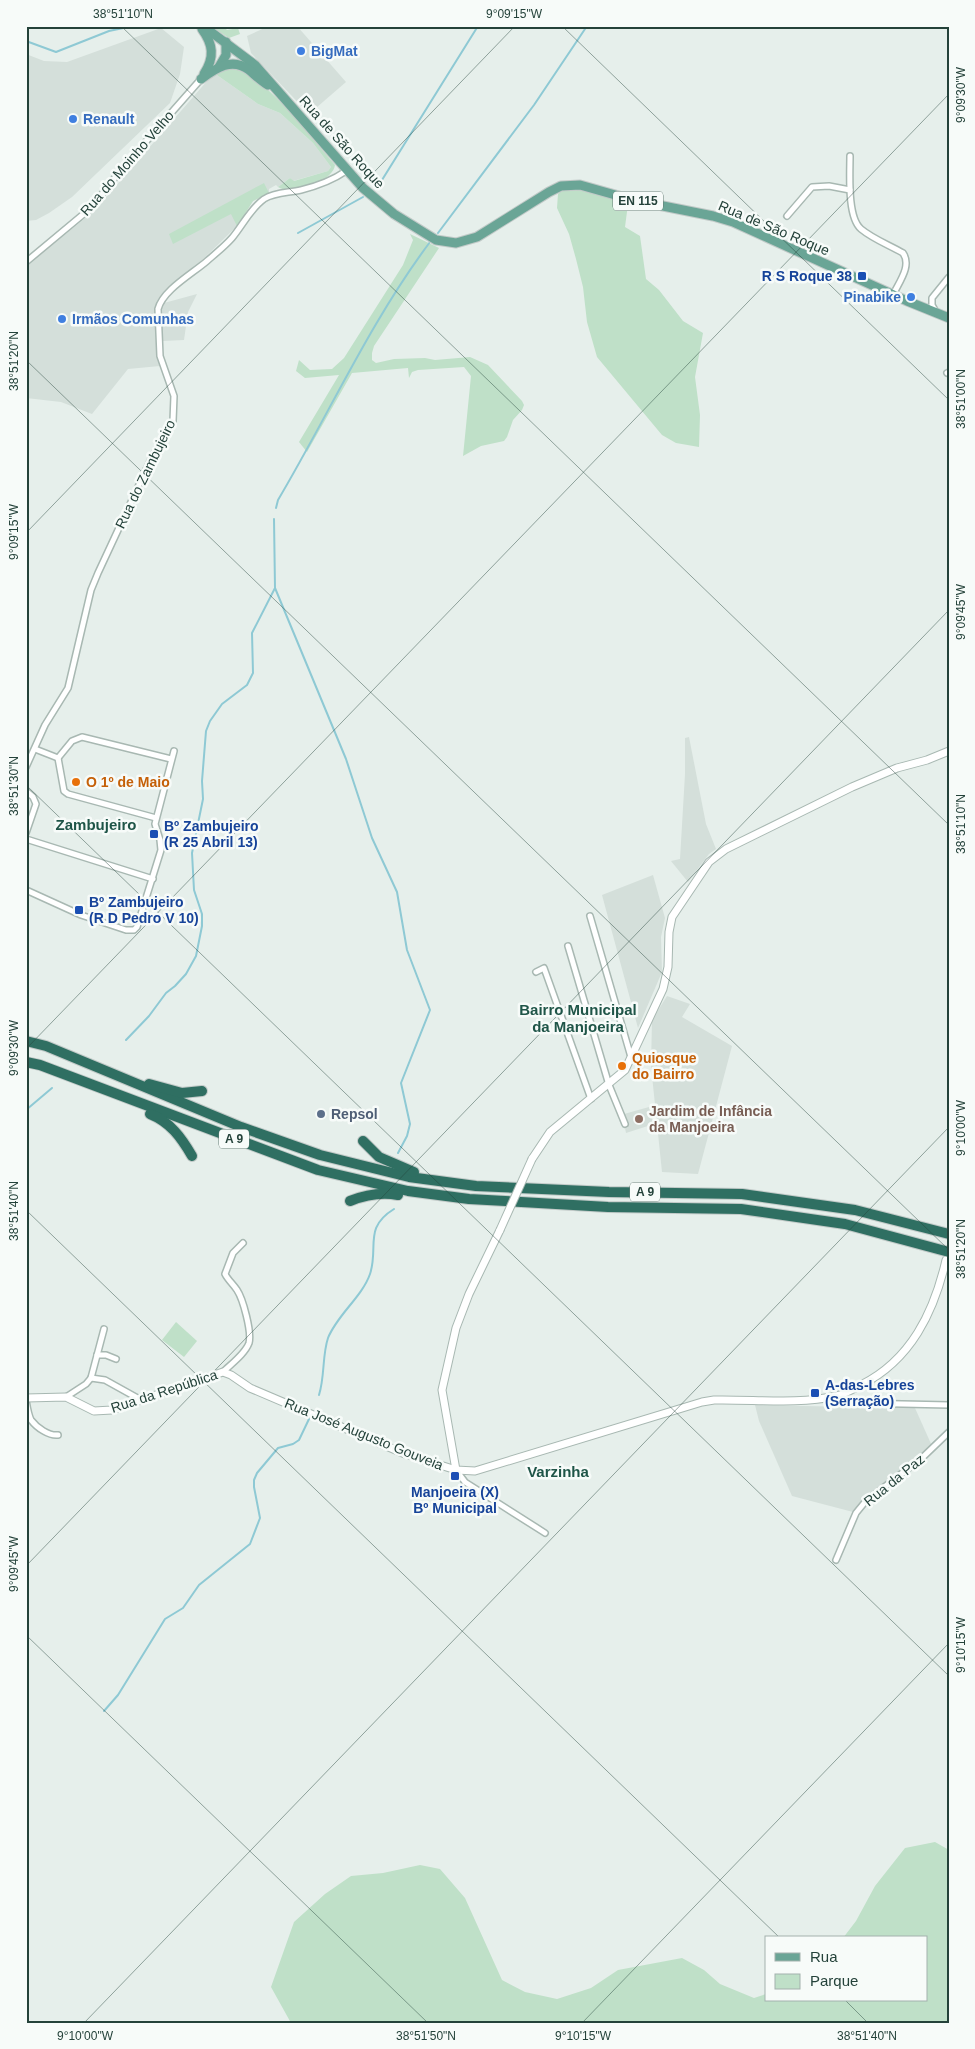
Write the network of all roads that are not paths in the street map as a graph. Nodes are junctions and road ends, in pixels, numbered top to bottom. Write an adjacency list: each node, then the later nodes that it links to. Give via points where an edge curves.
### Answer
1 (202, 26): 2 (main road, Rua de São Roque / EN 115); 4 (main road, via 212,49 210,66)
2 (226, 42): 3 (main road, via 226,55); 5 (main road, Rua de São Roque / EN 115, via 255,65)
3 (219, 67): 4 (main road); 5 (main road, via 234,64 246,68)
4 (201, 79): 10 (street, Rua do Moinho Velho, via 92,206)
5 (275, 89): 7 (main road, Rua de São Roque / EN 115)
6 (850, 156): 8 (street)
7 (346, 170): 12 (main road, Rua de São Roque / EN 115, via 380,204 436,240 456,243 477,237 549,192 561,186 580,185 732,222); 15 (street, Rua do Zambujeiro, via 302,190 265,198 231,239 160,301 160,356 174,396 173,420 152,457 98,573 68,688)
8 (850, 190): 9 (street, via 812,187); 12 (street, via 858,226 906,257 907,266)
9 (787, 216)
10 (26, 262)
11 (949, 277): 13 (street, via 932,298 932,306)
12 (893, 295): 13 (main road, Rua de São Roque / EN 115)
13 (938, 315): 14 (main road, Rua de São Roque / EN 115)
14 (949, 318)
15 (35, 749): 18 (street); 20 (street, Rua do Zambujeiro)
16 (949, 750): 31 (street, via 852,787 726,849 709,862 672,917 663,989)
17 (174, 751): 19 (street)
18 (58, 758): 19 (street, via 72,741 82,737); 22 (street, via 64,791 68,794)
19 (171, 759): 22 (street)
20 (26, 767)
21 (26, 791): 23 (street, via 36,804)
22 (156, 818): 25 (street, via 161,850)
23 (26, 833)
24 (26, 839): 25 (street)
25 (153, 878): 26 (street, via 134,930 81,915)
26 (26, 890)
27 (590, 916): 31 (street)
28 (568, 946): 34 (street)
29 (536, 972): 37 (street, via 544,968)
30 (26, 1041): 33 (highway, A 9, via 46,1046)
31 (631, 1057): 34 (street, via 625,1070)
32 (26, 1062): 35 (highway, A 9)
33 (111, 1074): 36 (highway, via 182,1093); 41 (highway, A 9, via 241,1127 320,1154 409,1177)
34 (609, 1085): 37 (street); 38 (street)
35 (98, 1087): 40 (highway, via 161,1118 175,1130); 42 (highway, A 9, via 318,1170 408,1191)
36 (202, 1091)
37 (591, 1099): 60 (street, bridge, via 550,1132 532,1158 456,1328 442,1390)
38 (625, 1124)
39 (363, 1142): 41 (highway, via 379,1157 394,1165)
40 (192, 1156)
41 (444, 1182): 44 (highway, A 9, via 600,1192 742,1194 855,1210)
42 (450, 1197): 43 (highway, via 388,1193); 46 (highway, A 9, via 608,1208 741,1209 845,1224)
43 (350, 1200)
44 (949, 1234)
45 (243, 1243): 50 (street, via 233,1253 225,1274 238,1291 243,1305 249,1342)
46 (947, 1256): 53 (street, Rua José Augusto Gouveia, via 926,1320 908,1348 870,1380)
47 (104, 1329): 48 (street)
48 (98, 1355): 49 (street); 51 (street)
49 (116, 1359)
50 (223, 1372): 52 (street, Rua da República); 56 (street, Rua da República)
51 (91, 1378): 54 (street); 56 (street, via 106,1380)
52 (242, 1382): 60 (street, Rua José Augusto Gouveia, via 405,1454)
53 (838, 1396): 57 (street, via 856,1404); 60 (street, Rua José Augusto Gouveia, via 805,1400 702,1402 476,1471)
54 (66, 1397): 55 (street, Rua da República); 56 (street, Rua da República, via 94,1411 112,1410)
55 (26, 1399): 59 (street, via 31,1419 53,1436)
56 (141, 1400)
57 (949, 1405)
58 (949, 1432): 62 (street, Rua da Paz, via 923,1457 865,1502 856,1513)
59 (58, 1435)
60 (456, 1470): 61 (street, via 466,1482)
61 (544, 1533)
62 (836, 1560)

